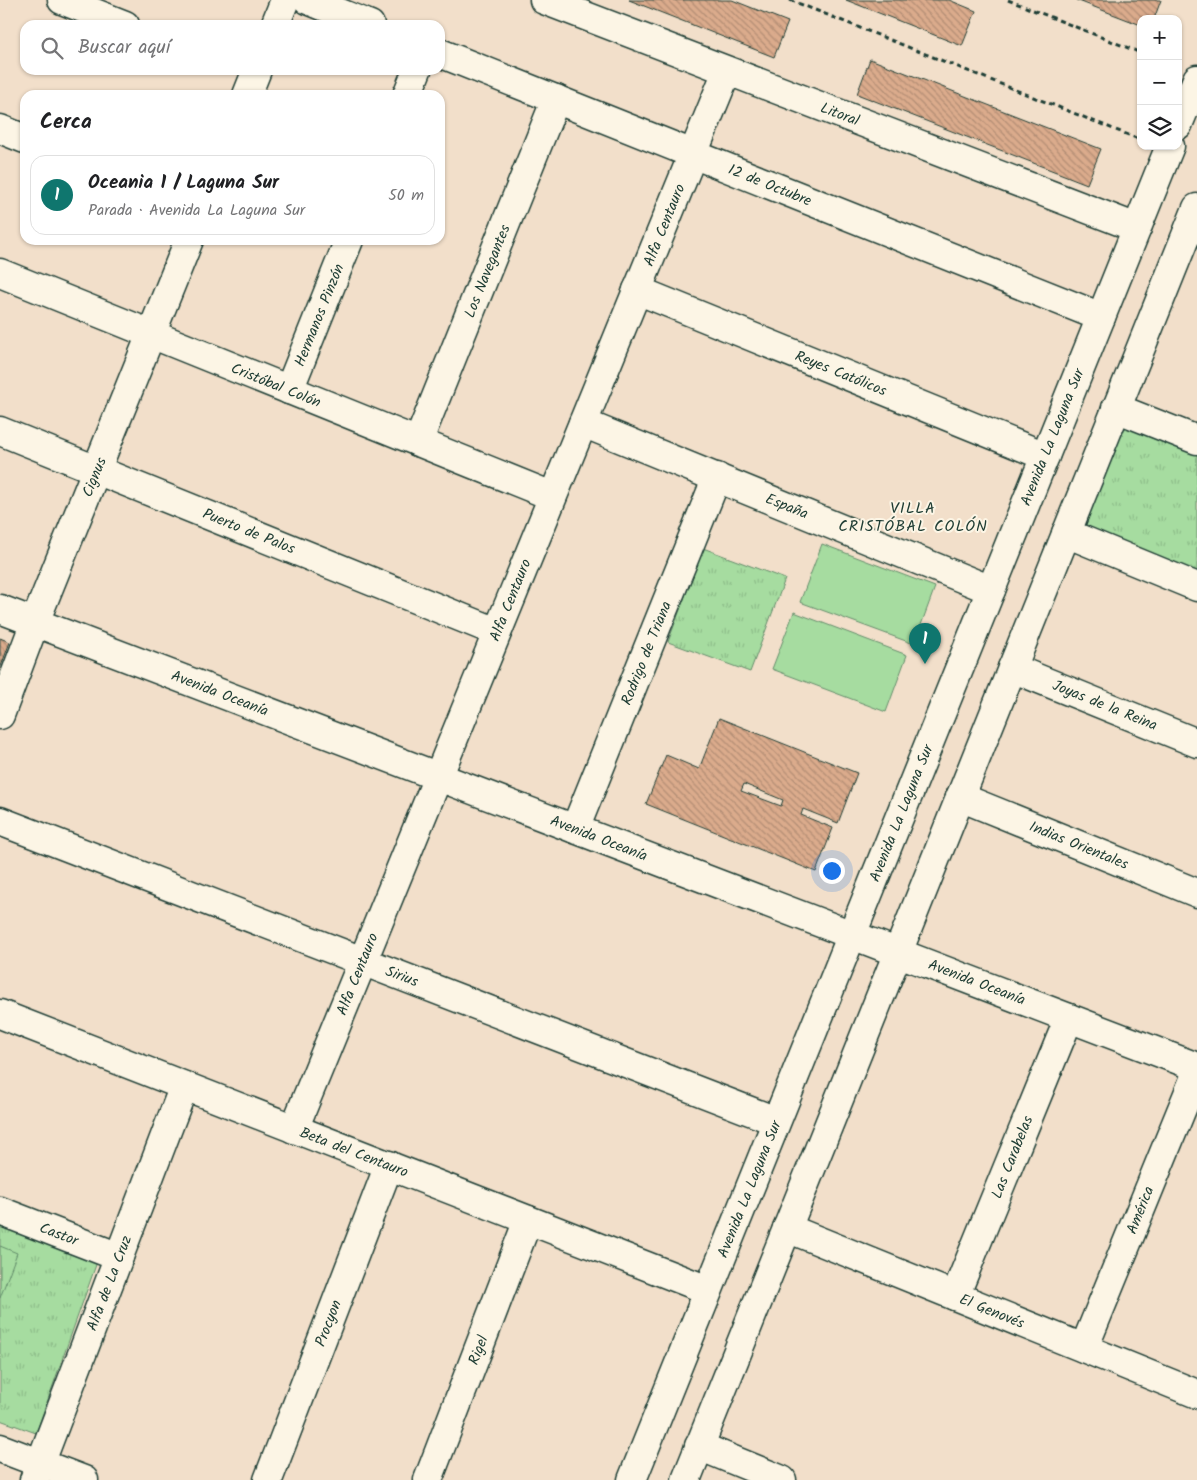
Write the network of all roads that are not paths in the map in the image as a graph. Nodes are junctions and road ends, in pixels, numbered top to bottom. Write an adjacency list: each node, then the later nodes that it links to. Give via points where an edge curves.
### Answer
1 (62, 0): 5 (street)
2 (285, 0): 6 (street)
3 (308, 0): 7 (street)
4 (544, 0): 9 (street, Litoral)
5 (112, 20)
6 (277, 20)
7 (358, 20)
8 (445, 55): 13 (street, 12 de Octubre)
9 (727, 71): 18 (street, Alfa Centauro); 20 (street, Litoral)
10 (414, 75): 12 (street)
11 (1197, 79): 14 (street)
12 (408, 90)
13 (556, 100): 18 (street, 12 de Octubre); 32 (street, Los Navegantes)
14 (1182, 115)
15 (0, 129): 16 (street)
16 (20, 137)
17 (1168, 150): 20 (street, Avenida La Laguna Sur)
18 (693, 154): 24 (street, Alfa Centauro); 25 (street, 12 de Octubre)
19 (1197, 208): 28 (street)
20 (1136, 228): 25 (street, Avenida La Laguna Sur)
21 (187, 245): 26 (street, Cignus)
22 (346, 245): 27 (street, Hermanos Pinzón)
23 (0, 274): 26 (street, Cristóbal Colón)
24 (637, 290): 29 (street, Alfa Centauro); 33 (street, Reyes Católicos)
25 (1101, 317): 33 (street, Avenida La Laguna Sur)
26 (151, 334): 27 (street, Cristóbal Colón); 34 (street, Cignus)
27 (289, 390): 32 (street, Cristóbal Colón)
28 (1116, 408): 31 (street); 37 (street)
29 (583, 423): 35 (street, España); 36 (street, Alfa Centauro)
30 (0, 431): 34 (street, Puerto de Palos)
31 (1197, 440)
32 (418, 442): 36 (street, Cristóbal Colón)
33 (1045, 456): 39 (street, Avenida La Laguna Sur)
34 (97, 470): 41 (street, Cignus); 42 (street, Puerto de Palos)
35 (716, 478): 39 (street, España); 49 (street, Rodrigo de Triana)
36 (552, 496): 42 (street, Alfa Centauro)
37 (1066, 533): 38 (street); 43 (street)
38 (1197, 587)
39 (991, 590): 51 (street, Avenida La Laguna Sur)
40 (0, 609): 41 (street, Avenida Oceanía)
41 (35, 622): 44 (street, Cignus); 46 (street, Avenida Oceanía)
42 (497, 632): 46 (street, Alfa Centauro)
43 (1012, 668): 45 (street, Joyas de la Reina); 47 (street)
44 (0, 714)
45 (1197, 743)
46 (438, 776): 49 (street, Avenida Oceanía); 53 (street, Alfa Centauro)
47 (960, 797): 50 (street, Indias Orientales); 52 (street)
48 (0, 821): 53 (street, Sirius)
49 (575, 829): 51 (street, Avenida Oceanía)
50 (1197, 893)
51 (852, 935): 52 (street, Avenida Oceanía); 59 (street, Avenida La Laguna Sur)
52 (898, 952): 55 (street, Avenida Oceanía); 64 (street)
53 (362, 961): 59 (street, Sirius); 60 (street, Alfa Centauro)
54 (0, 1014): 58 (street, Beta del Centauro)
55 (1069, 1018): 56 (street, Avenida Oceanía); 67 (street, Las Carabelas)
56 (1197, 1067)
57 (1197, 1072): 68 (street, América)
58 (184, 1086): 60 (street, Beta del Centauro); 65 (street, Alfa de La Cruz)
59 (776, 1121): 66 (street, Avenida La Laguna Sur)
60 (294, 1128): 61 (street, Beta del Centauro)
61 (389, 1165): 63 (street, Beta del Centauro); 74 (street, Procyon)
62 (0, 1211): 65 (street, Castor)
63 (528, 1220): 66 (street, Beta del Centauro); 75 (street, Rigel)
64 (787, 1228): 67 (street, El Genovés); 70 (street)
65 (119, 1257): 72 (street, Alfa de La Cruz)
66 (708, 1290): 76 (street, Avenida La Laguna Sur)
67 (955, 1296): 68 (street, El Genovés)
68 (1084, 1348): 69 (street, El Genovés)
69 (1197, 1394)
70 (699, 1446): 77 (street); 78 (street)
71 (0, 1448): 72 (street)
72 (37, 1472): 73 (street)
73 (84, 1480)
74 (268, 1480)
75 (428, 1480)
76 (632, 1480)
77 (686, 1480)
78 (782, 1480)

